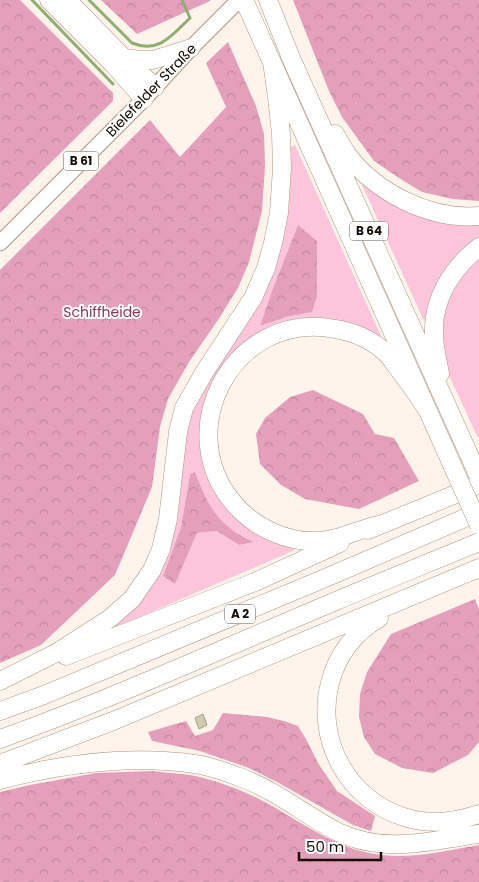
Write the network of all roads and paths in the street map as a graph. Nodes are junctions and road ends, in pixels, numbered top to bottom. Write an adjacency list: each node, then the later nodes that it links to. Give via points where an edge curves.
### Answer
1 (49, 0): 10 (highway, via 113,64)
2 (67, 0): 7 (highway)
3 (239, 0): 6 (main road, Bielefelder Straße / B 61)
4 (244, 0): 9 (highway, B 64)
5 (269, 1): 8 (highway, B 64)
6 (191, 48): 7 (highway, B 61, via 152,60); 10 (main road, Bielefelder Straße / B 61)
7 (124, 58): 10 (highway)
8 (291, 58): 11 (highway, via 347,154 365,174 388,193 417,207 452,215); 14 (highway, B 64)
9 (272, 62): 15 (highway, B 64); 24 (highway, via 282,168 273,243 253,298 184,408 178,432 168,519 152,570 132,599 109,619 56,653)
10 (149, 93): 12 (main road, Bielefelder Straße / B 61)
11 (479, 216)
12 (0, 243)
13 (479, 247): 14 (highway, via 453,273 436,309 434,336)
14 (446, 404): 16 (highway, B 64)
15 (426, 408): 19 (highway, via 387,354 377,346 342,330 317,326 279,333 256,344 228,371 216,393 209,419 211,458 227,494 244,514 272,531 303,540 337,538); 20 (highway, B 64, bridge)
16 (479, 477)
17 (479, 484): 19 (highway)
18 (479, 512): 25 (highway, A 2, via 62,688)
19 (378, 525): 24 (highway, via 255,582)
20 (479, 525)
21 (479, 542): 26 (highway, A 2, via 193,663)
22 (479, 568): 23 (highway)
23 (427, 590): 27 (highway, via 113,721); 29 (highway, via 367,625 342,653 328,690 326,721 329,736 349,778 364,794 387,809 403,817 429,821 457,820)
24 (0, 682)
25 (0, 711)
26 (0, 738)
27 (0, 764)
28 (0, 780): 30 (highway, via 97,762 155,760 197,764 264,787 339,832 373,844 406,845)
29 (479, 814)
30 (479, 834)

